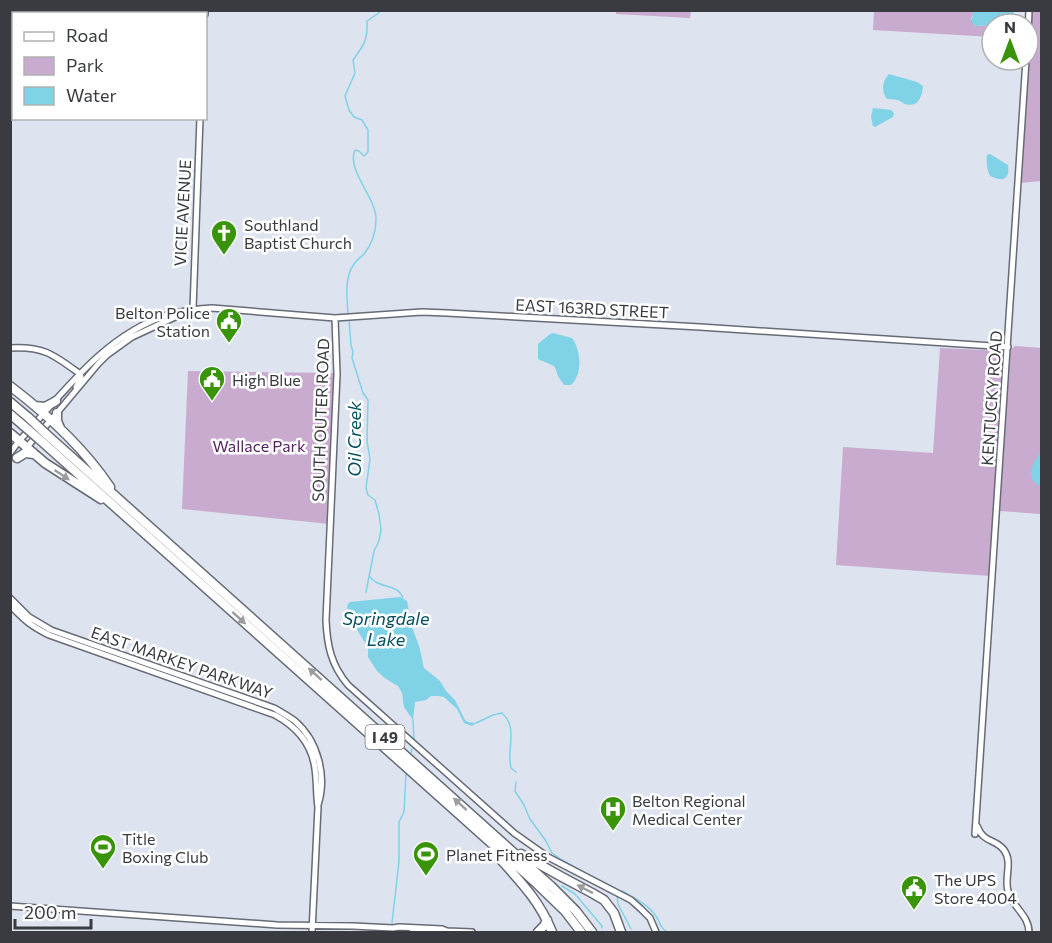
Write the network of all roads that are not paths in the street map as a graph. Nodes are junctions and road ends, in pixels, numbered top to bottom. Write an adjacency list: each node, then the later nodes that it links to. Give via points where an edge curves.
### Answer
1 (1025, 72): 6 (street, KENTUCKY ROAD)
2 (200, 120): 3 (street, VICIE AVENUE)
3 (193, 309): 4 (street, EAST 163RD STREET); 5 (street, EAST 163RD STREET)
4 (176, 314): 8 (street, EAST 163RD STREET, via 119,339); 10 (street, EAST 163RD STREET, via 107,355)
5 (338, 317): 6 (street, EAST 163RD STREET, via 447,313); 41 (street, SOUTH OUTER ROAD, via 326,620 334,664 348,685 505,827 548,857 631,900 653,923)
6 (1008, 347): 26 (street, KENTUCKY ROAD)
7 (10, 348): 8 (street, via 44,351)
8 (80, 374): 10 (street); 11 (street, EAST 163RD STREET)
9 (10, 386): 13 (highway)
10 (75, 392): 14 (street, EAST 163RD STREET)
11 (56, 401): 13 (highway, via 44,407); 16 (street, EAST 163RD STREET)
12 (10, 402): 17 (highway, I 49)
13 (35, 406): 16 (highway)
14 (57, 413): 16 (street, EAST 163RD STREET); 18 (highway)
15 (10, 414): 17 (highway, I 49)
16 (48, 417): 18 (highway); 19 (street, EAST 163RD STREET); 19 (street, EAST 163RD STREET)
17 (26, 422): 21 (highway, I 49, bridge)
18 (64, 433): 21 (highway, via 105,479)
19 (15, 448): 20 (highway); 20 (highway)
20 (34, 454): 21 (highway, one-way to 21, via 97,498)
21 (113, 500): 24 (highway, I 49, one-way to 24); 28 (highway, I 49, one-way to 21)
22 (10, 598): 25 (street, EAST MARKEY PARKWAY, via 51,630 286,715 300,727 318,755)
23 (10, 605): 25 (street, EAST MARKEY PARKWAY, via 24,621 49,635 285,720 302,735 311,752)
24 (429, 788): 30 (highway, via 483,839 534,898); 39 (highway, I 49, via 536,883)
25 (318, 807): 32 (street)
26 (976, 824): 27 (street, KENTUCKY ROAD); 42 (street, via 982,836 1006,854 1008,893 1025,918)
27 (975, 834)
28 (510, 848): 35 (highway, one-way to 28, via 604,900); 40 (highway, I 49, via 576,911)
29 (10, 906): 32 (street)
30 (547, 920): 37 (highway); 38 (highway)
31 (393, 928): 32 (street); 33 (street); 33 (street)
32 (312, 929)
33 (428, 930): 34 (street)
34 (443, 932): 36 (street)
35 (621, 932)
36 (472, 933)
37 (538, 933)
38 (552, 933)
39 (581, 933)
40 (592, 933)
41 (654, 933)
42 (1029, 933)

